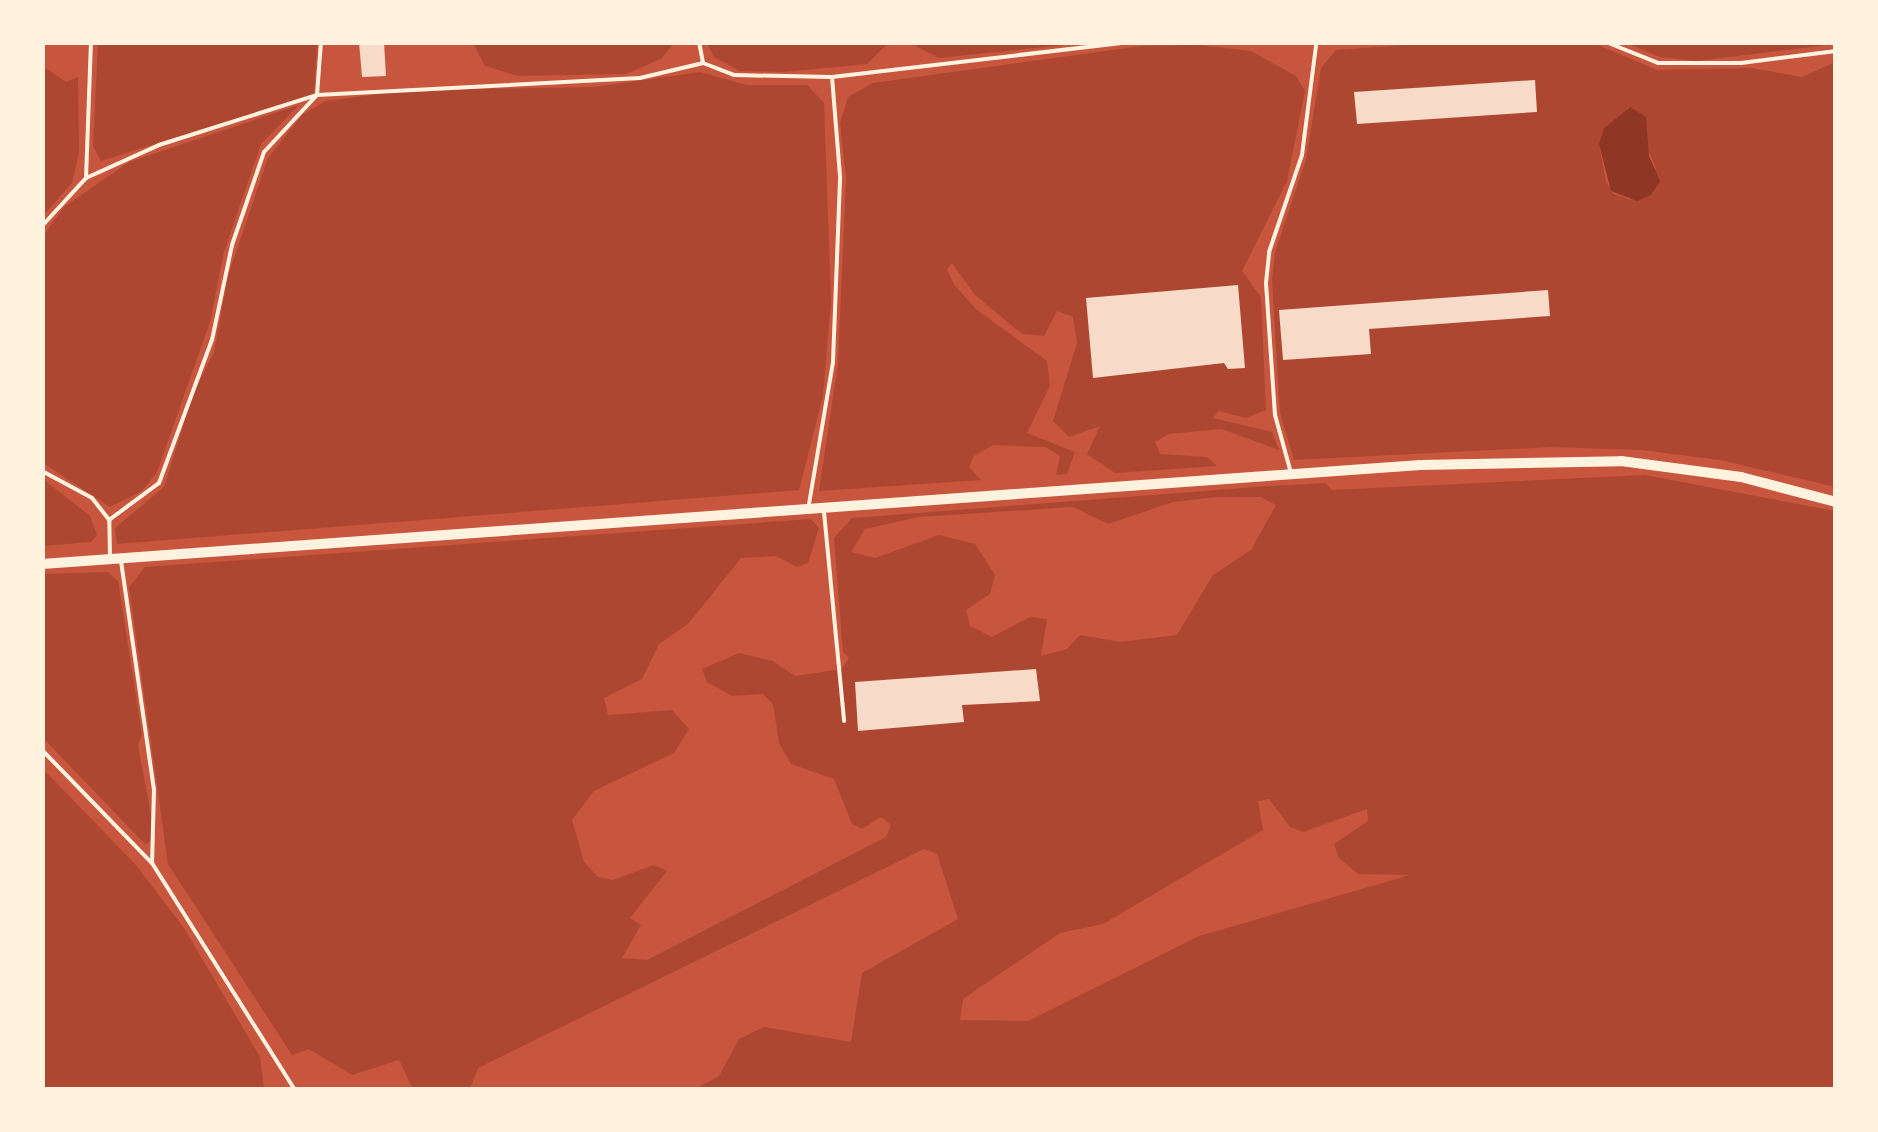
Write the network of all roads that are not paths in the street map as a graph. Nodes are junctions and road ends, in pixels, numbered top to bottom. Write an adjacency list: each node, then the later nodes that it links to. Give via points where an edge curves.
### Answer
1 (91, 42): 13 (lane)
2 (321, 42): 12 (lane)
3 (699, 42): 10 (lane)
4 (1128, 42): 11 (lane)
5 (1277, 42): 8 (lane)
6 (1349, 42): 8 (lane)
7 (1606, 42): 9 (lane, via 1658,63)
8 (1316, 46): 16 (lane, via 1302,154 1269,252 1266,283 1275,415)
9 (1836, 51)
10 (703, 64): 11 (lane, via 734,75); 12 (lane, via 640,78)
11 (832, 78): 19 (lane, via 840,176 833,362)
12 (317, 96): 13 (lane, via 159,145); 20 (lane, via 264,152 232,245 212,340 159,483)
13 (86, 178): 14 (lane)
14 (42, 226)
15 (42, 471): 20 (lane, via 92,498)
16 (1291, 473): 17 (main road, via 1580,459 1740,477); 18 (main road)
17 (1836, 502)
18 (824, 508): 19 (main road); 23 (lane)
19 (808, 509): 21 (main road)
20 (110, 520): 21 (lane)
21 (115, 558): 22 (main road); 25 (lane, via 154,789)
22 (42, 564)
23 (844, 721)
24 (42, 750): 25 (lane)
25 (152, 863): 26 (lane)
26 (294, 1090)

